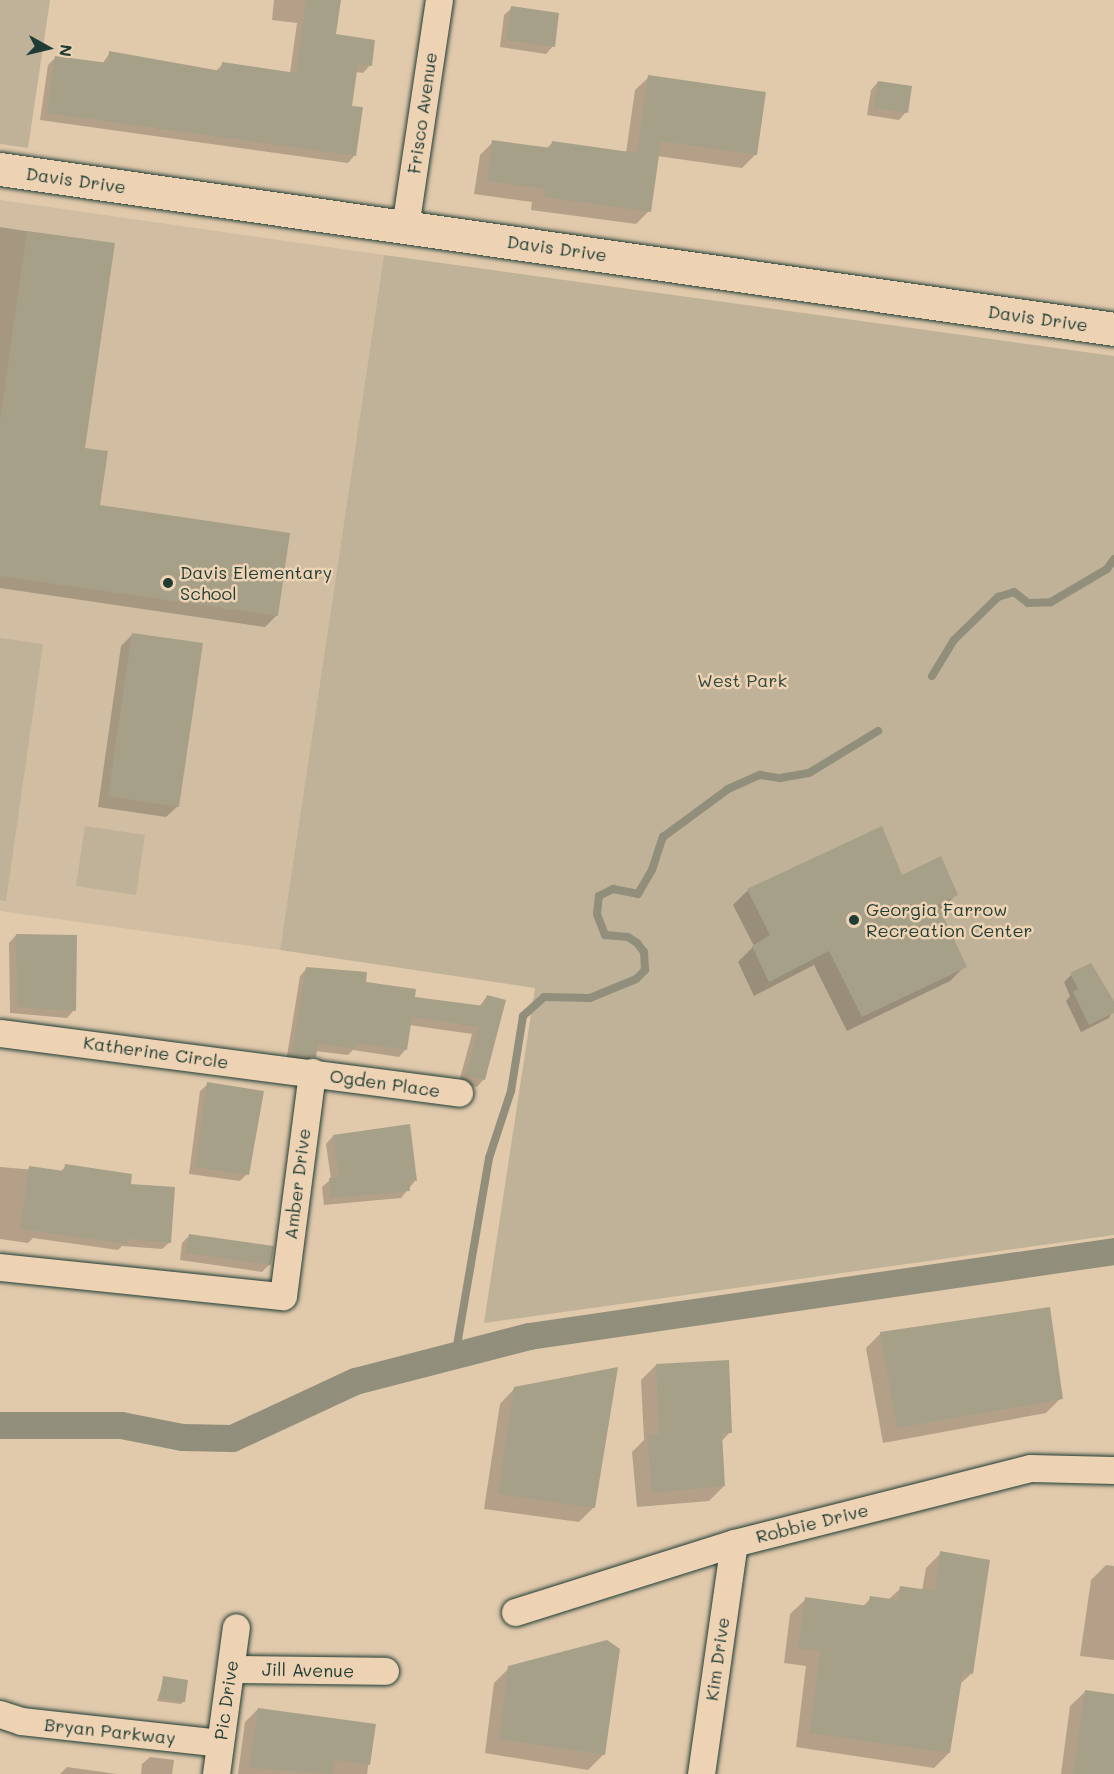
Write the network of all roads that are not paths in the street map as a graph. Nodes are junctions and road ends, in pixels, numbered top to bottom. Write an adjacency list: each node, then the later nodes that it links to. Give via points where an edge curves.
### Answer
1 (439, 0): 3 (street, Frisco Avenue)
2 (0, 169): 3 (street, Davis Drive)
3 (405, 227): 4 (street, Davis Drive)
4 (1114, 329)
5 (0, 1033): 6 (street, Katherine Circle)
6 (312, 1072): 7 (street, Ogden Place); 8 (street, Amber Drive, via 283,1296)
7 (459, 1093)
8 (0, 1267)
9 (1114, 1470): 10 (street, Robbie Drive, via 1030,1468)
10 (734, 1543): 11 (street, Robbie Drive); 18 (street, Kim Drive)
11 (515, 1612)
12 (236, 1627): 13 (street, Pic Drive)
13 (231, 1669): 14 (street, Jill Avenue); 16 (street, Pic Drive)
14 (385, 1671)
15 (0, 1714): 16 (street, Bryan Parkway, via 21,1721)
16 (220, 1743): 17 (street, Pic Drive)
17 (216, 1774)
18 (701, 1774)

